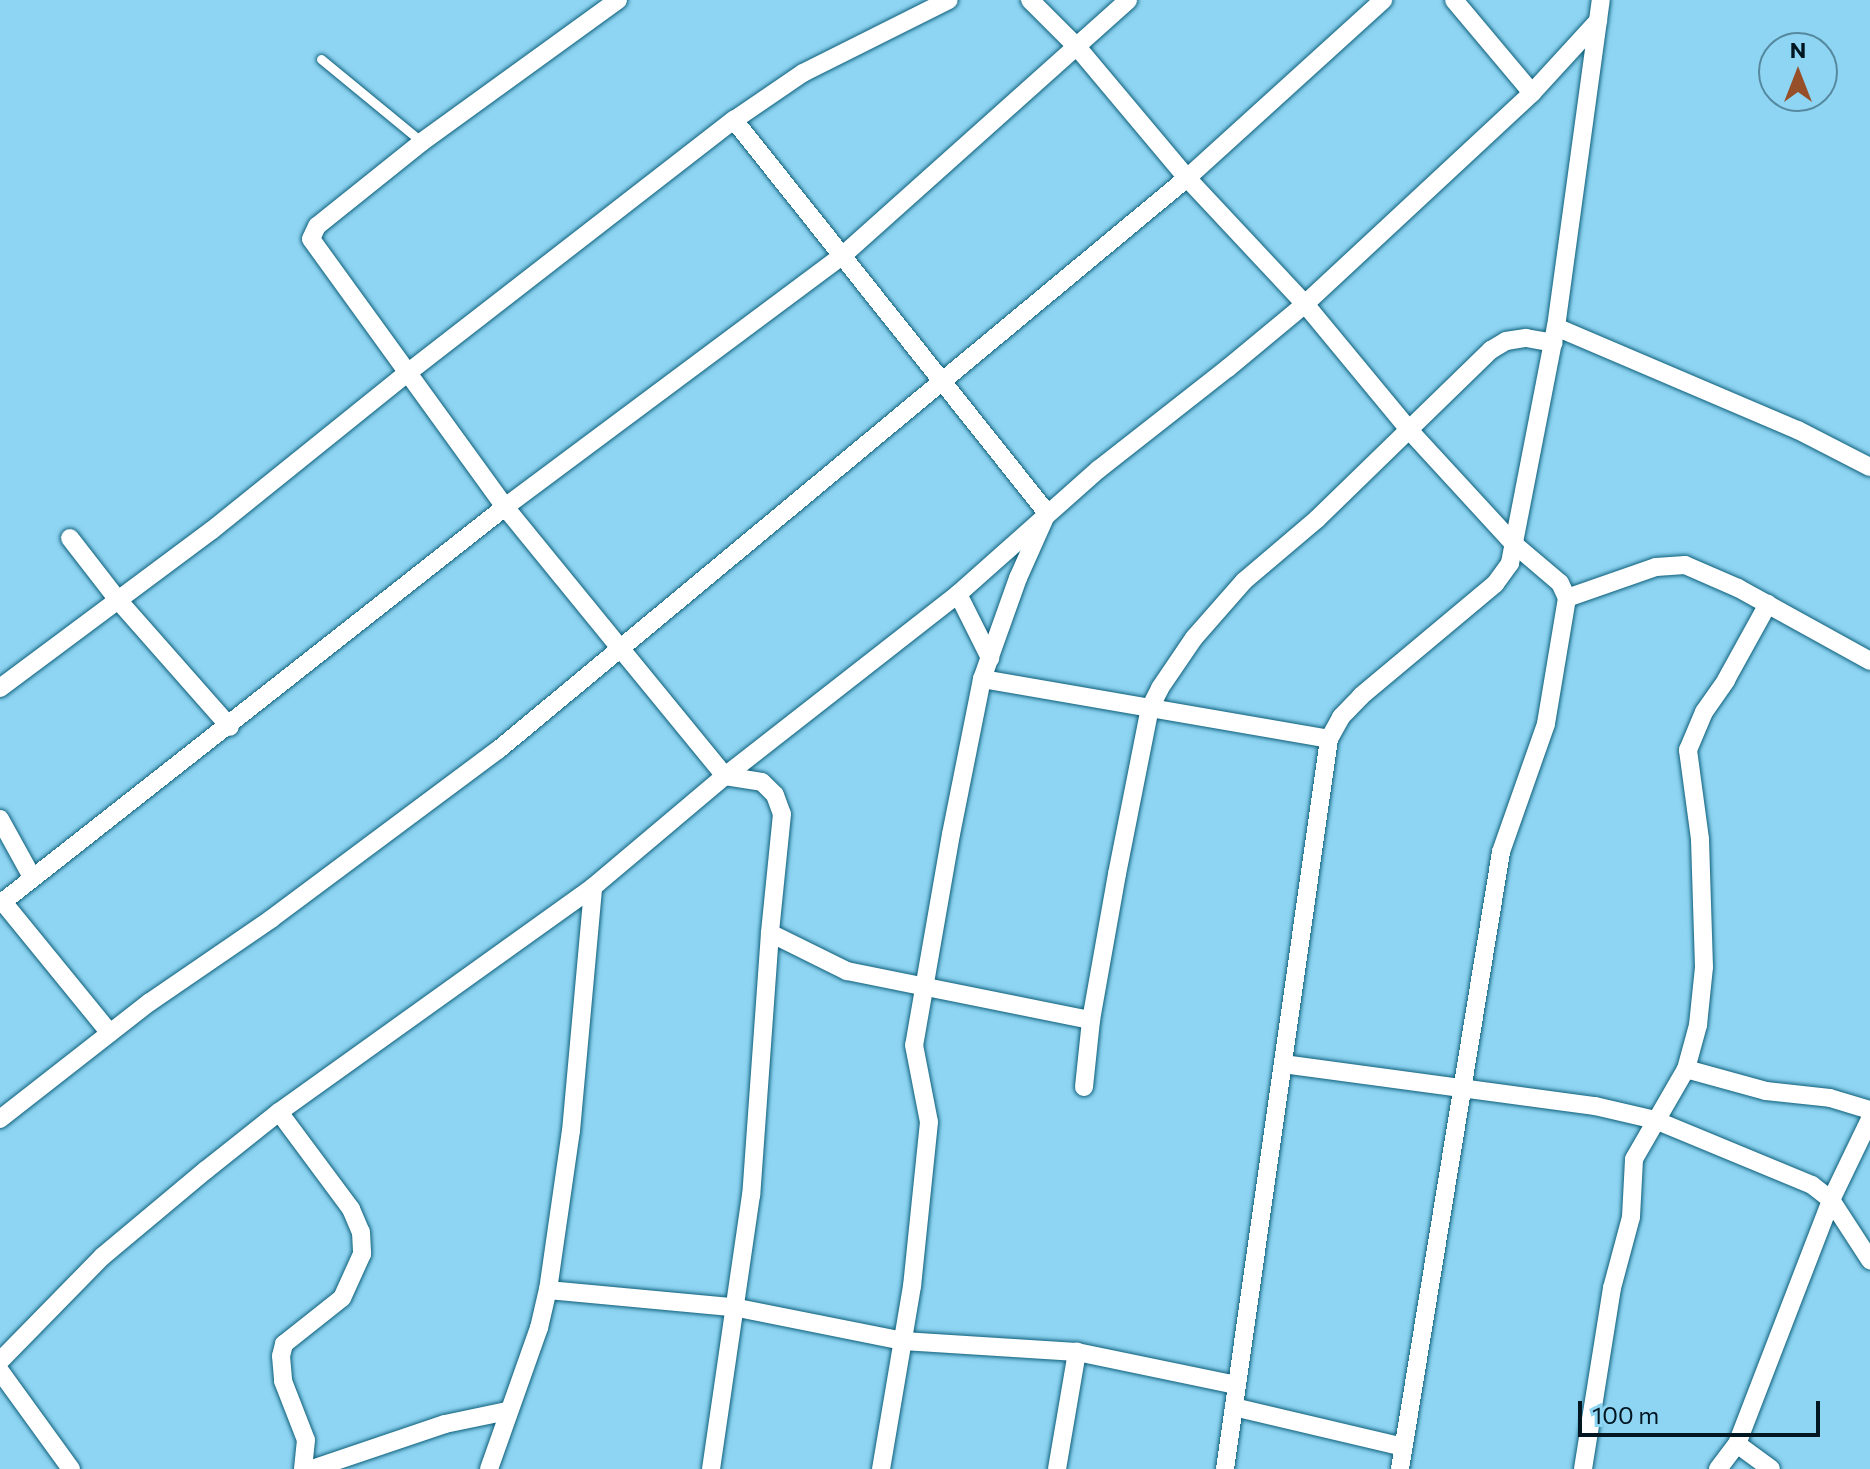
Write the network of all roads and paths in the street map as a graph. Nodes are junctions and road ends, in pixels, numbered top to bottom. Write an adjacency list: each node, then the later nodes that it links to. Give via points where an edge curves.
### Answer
1 (618, 0): 13 (street)
2 (949, 0): 12 (street, via 803,73)
3 (1030, 0): 9 (street)
4 (1128, 0): 9 (street)
5 (1383, 0): 14 (street)
6 (1454, 0): 11 (street)
7 (1601, 0): 8 (street)
8 (1598, 21): 11 (street); 17 (street)
9 (1078, 48): 14 (street); 15 (street)
10 (321, 59): 13 (lane)
11 (1532, 93): 16 (street)
12 (734, 120): 15 (street); 18 (street)
13 (422, 142): 18 (street, via 317,226 311,239)
14 (1187, 178): 16 (street); 19 (street)
15 (841, 257): 19 (street); 22 (street)
16 (1305, 304): 20 (street); 23 (street)
17 (1555, 335): 20 (street, via 1506,341 1491,350); 21 (street, via 1798,430); 25 (street)
18 (406, 374): 22 (street); 28 (street)
19 (941, 384): 23 (street); 30 (street)
20 (1410, 431): 25 (street); 35 (street, via 1244,581 1194,638)
21 (1870, 467)
22 (505, 507): 30 (street); 36 (street)
23 (1047, 513): 26 (street); 31 (street)
24 (70, 538): 28 (street)
25 (1514, 544): 27 (street, via 1560,583); 37 (street, via 1510,563 1495,584 1361,696)
26 (958, 594): 31 (street); 38 (street)
27 (1567, 598): 29 (street, via 1656,567 1685,565); 50 (street, via 1546,724 1501,852)
28 (118, 600): 34 (street); 36 (street)
29 (1768, 604): 32 (street); 48 (street, via 1704,712 1688,750 1700,839 1704,967 1698,1025)
30 (621, 649): 38 (street); 46 (street, via 498,750)
31 (990, 658): 33 (street)
32 (1870, 661)
33 (982, 679): 35 (street); 44 (street)
34 (0, 688)
35 (1150, 708): 37 (street); 45 (street)
36 (230, 727): 40 (street)
37 (1329, 739): 47 (street)
38 (725, 776): 41 (street); 43 (street, via 762,782 775,795 782,814)
39 (0, 819): 40 (street)
40 (32, 877): 42 (street)
41 (593, 887): 52 (street); 58 (street, via 571,1131)
42 (1, 903): 46 (street)
43 (770, 933): 44 (street, via 847,971); 59 (street, via 751,1195)
44 (926, 987): 45 (street); 60 (street, via 914,1045 929,1122)
45 (1091, 1020): 49 (street)
46 (110, 1033): 53 (street)
47 (1283, 1064): 50 (street); 64 (street)
48 (1686, 1069): 51 (street, via 1766,1091 1830,1098); 55 (street)
49 (1084, 1087)
50 (1462, 1087): 55 (street); 68 (street)
51 (1870, 1110)
52 (279, 1112): 62 (street, via 103,1256); 70 (street, via 351,1209 361,1232 362,1254 342,1298 284,1344 281,1356 283,1381 306,1440)
53 (0, 1119)
54 (1870, 1119): 56 (street)
55 (1655, 1120): 56 (street, via 1812,1185); 78 (street, via 1630,1176 1631,1217 1612,1288)
56 (1831, 1200): 57 (street); 67 (street)
57 (1870, 1260)
58 (548, 1290): 59 (street); 66 (street)
59 (733, 1307): 60 (street); 73 (street)
60 (903, 1341): 61 (street); 74 (street)
61 (1077, 1352): 64 (street); 75 (street)
62 (0, 1361)
63 (0, 1371): 69 (street)
64 (1236, 1385): 65 (street)
65 (1234, 1407): 68 (street); 76 (street)
66 (507, 1411): 71 (street, via 407,1435); 72 (street)
67 (1737, 1444): 79 (street); 80 (street)
68 (1403, 1447): 77 (street)
69 (71, 1469)
70 (303, 1469)
71 (312, 1469)
72 (489, 1469)
73 (711, 1469)
74 (881, 1469)
75 (1057, 1469)
76 (1225, 1469)
77 (1400, 1469)
78 (1583, 1469)
79 (1718, 1469)
80 (1771, 1469)

